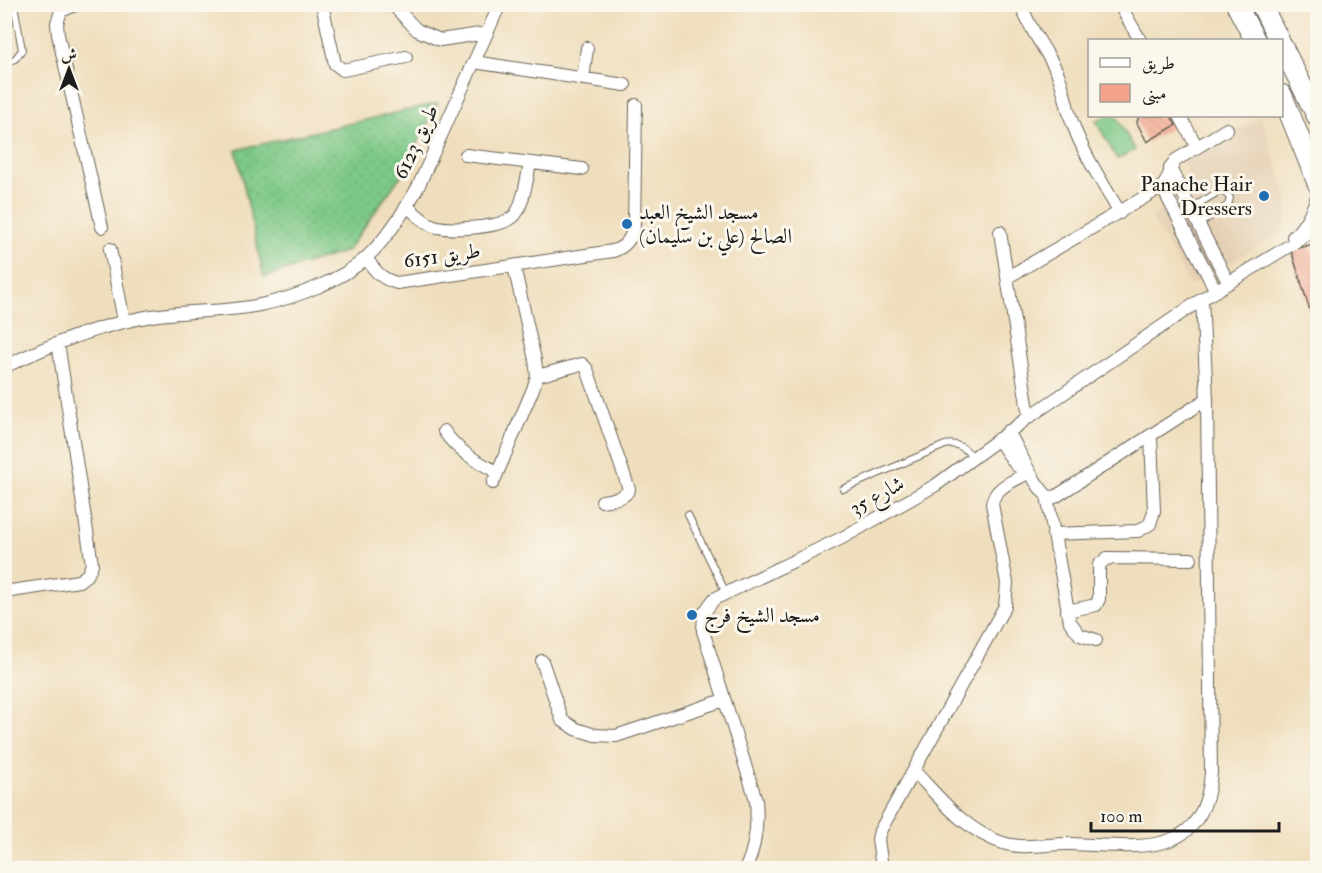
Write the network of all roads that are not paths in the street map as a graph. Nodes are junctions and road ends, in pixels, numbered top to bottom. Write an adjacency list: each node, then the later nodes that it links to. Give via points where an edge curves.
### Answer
1 (14, 4): 18 (lane, via 22,50 15,60)
2 (77, 4): 42 (street, via 61,11 58,35)
3 (322, 4): 16 (street, via 335,64 343,70)
4 (392, 4): 10 (street, via 417,30 440,40)
5 (500, 4): 10 (street, طريق 6123)
6 (1021, 4): 38 (street, via 1063,87 1079,139)
7 (1236, 4): 12 (main road)
8 (1262, 4): 13 (main road)
9 (1121, 7): 11 (street)
10 (487, 33): 17 (street, طريق 6123)
11 (1139, 39)
12 (1254, 39)
13 (1279, 39)
14 (586, 48): 19 (street)
15 (1283, 50): 20 (main road)
16 (406, 57)
17 (474, 62): 19 (street); 36 (street, طريق 6123)
18 (4, 63)
19 (583, 79): 21 (street)
20 (1299, 83): 24 (main road); 26 (main road)
21 (624, 85)
22 (1283, 100): 33 (main road)
23 (636, 105): 48 (street, طريق 6151, via 634,226 628,243 613,251)
24 (1317, 108)
25 (1181, 117): 28 (street)
26 (1317, 118)
27 (1227, 129): 28 (street)
28 (1197, 147): 31 (street)
29 (466, 155): 30 (street)
30 (530, 164): 32 (street); 36 (street, via 518,210 503,222 433,226)
31 (1170, 168): 34 (street); 37 (street)
32 (582, 170)
33 (1317, 184)
34 (1162, 188): 38 (street); 39 (street)
35 (1317, 194): 46 (street, شارع 35, via 1302,229)
36 (407, 206): 47 (street, طريق 6123)
37 (1190, 208): 39 (street); 40 (street); 40 (lane, via 1220,191 1228,194 1228,205)
38 (1120, 213): 49 (street)
39 (1177, 216): 44 (street)
40 (1199, 225): 44 (street); 50 (street)
41 (1317, 226): 46 (street, شارع 35)
42 (102, 227)
43 (1000, 232): 49 (street)
44 (1186, 233): 51 (street)
45 (110, 249): 53 (street)
46 (1282, 250): 50 (street, شارع 35)
47 (366, 258): 48 (street, طريق 6151, via 376,273 397,283); 53 (street, via 299,294 259,305)
48 (514, 266): 56 (street)
49 (1008, 277): 58 (street)
50 (1228, 282): 51 (street, شارع 35)
51 (1216, 291): 52 (street, شارع 35)
52 (1202, 300): 57 (street); 58 (street, شارع 35)
53 (124, 321): 54 (street)
54 (58, 343): 55 (street); 70 (street, via 92,564 79,581)
55 (4, 366)
56 (537, 376): 59 (street, via 495,478 453,444); 66 (street, via 582,364 587,369 629,489 622,497)
57 (1208, 399): 61 (street); 76 (street, via 1211,773 1210,794 1202,813 1173,841 1150,846 1010,844 988,837 962,819)
58 (1029, 417): 60 (street, شارع 35)
59 (444, 431)
60 (1003, 435): 62 (street, شارع 35); 63 (street, via 1023,459)
61 (1151, 437): 65 (street, via 1059,495); 68 (street, via 1154,511 1150,524 1138,531)
62 (973, 457): 64 (lane, via 952,443); 71 (street, شارع 35, via 880,518)
63 (1028, 473): 65 (street); 76 (street, via 996,492 992,504 1007,583 1005,606)
64 (843, 489)
65 (1047, 495): 68 (street)
66 (602, 501)
67 (688, 515): 71 (lane)
68 (1053, 534): 72 (street)
69 (1191, 559): 72 (street, via 1107,558 1099,565 1096,605)
70 (4, 591)
71 (726, 593): 75 (street, شارع 35, via 714,599 704,612 704,631)
72 (1067, 611): 73 (street, via 1075,631)
73 (1096, 640)
74 (542, 661): 75 (street, via 562,720 595,735 616,736)
75 (724, 700): 77 (street, شارع 35, via 756,800 755,843)
76 (914, 771): 78 (street, via 878,835)
77 (746, 868)
78 (882, 868)

